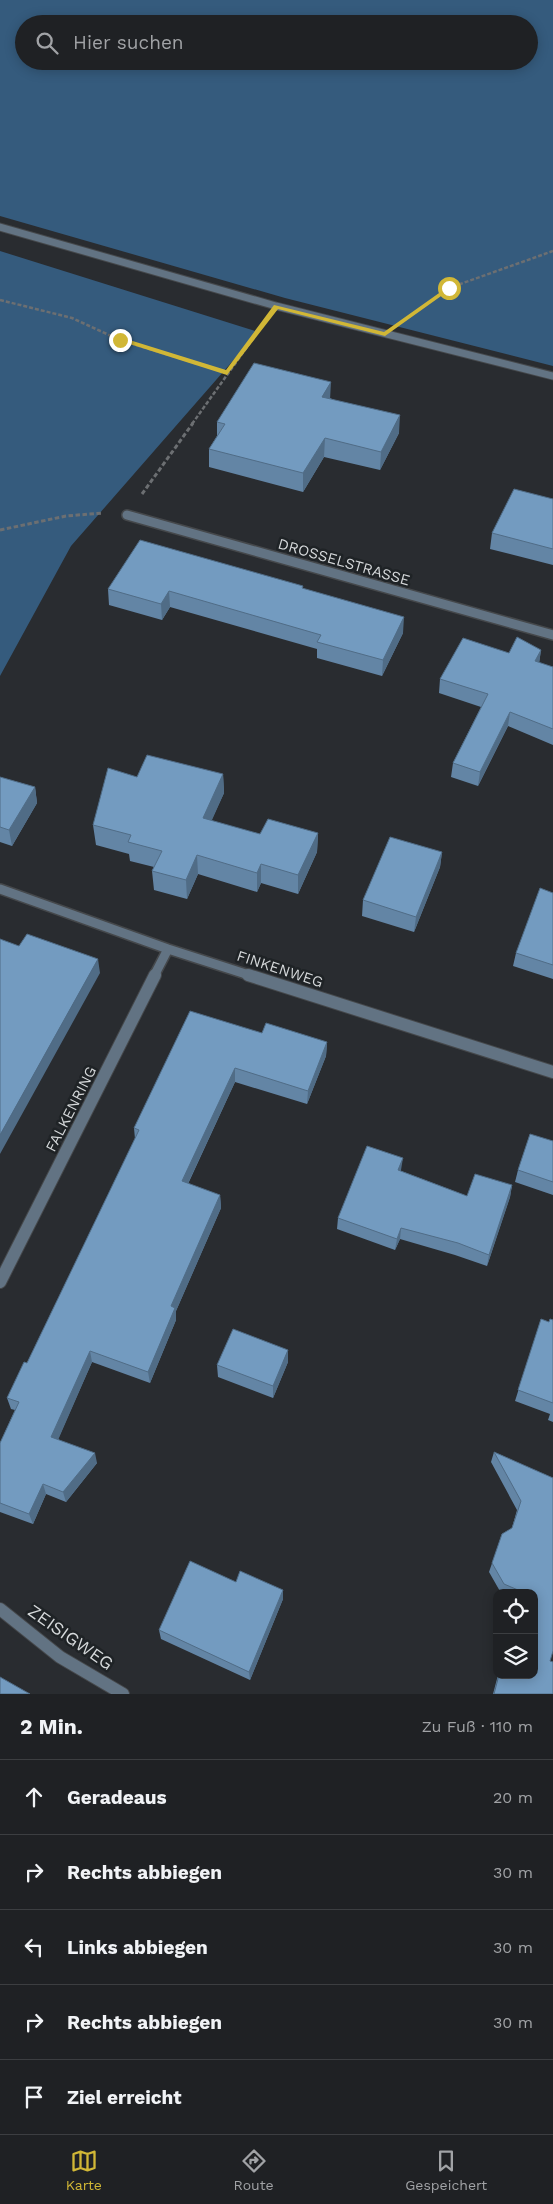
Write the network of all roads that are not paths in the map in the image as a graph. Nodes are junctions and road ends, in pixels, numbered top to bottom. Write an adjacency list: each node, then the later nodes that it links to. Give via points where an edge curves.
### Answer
1 (0, 227): 2 (street, via 276,306)
2 (553, 376)
3 (127, 515): 4 (street, DROSSELSTRASSE)
4 (553, 635)
5 (0, 890): 6 (street, FINKENWEG)
6 (168, 949): 7 (street, FINKENWEG); 8 (street, FALKENRING)
7 (553, 1072)
8 (0, 1282)
9 (0, 1609): 10 (street, ZEISIGWEG, via 60,1656)
10 (123, 1694)

